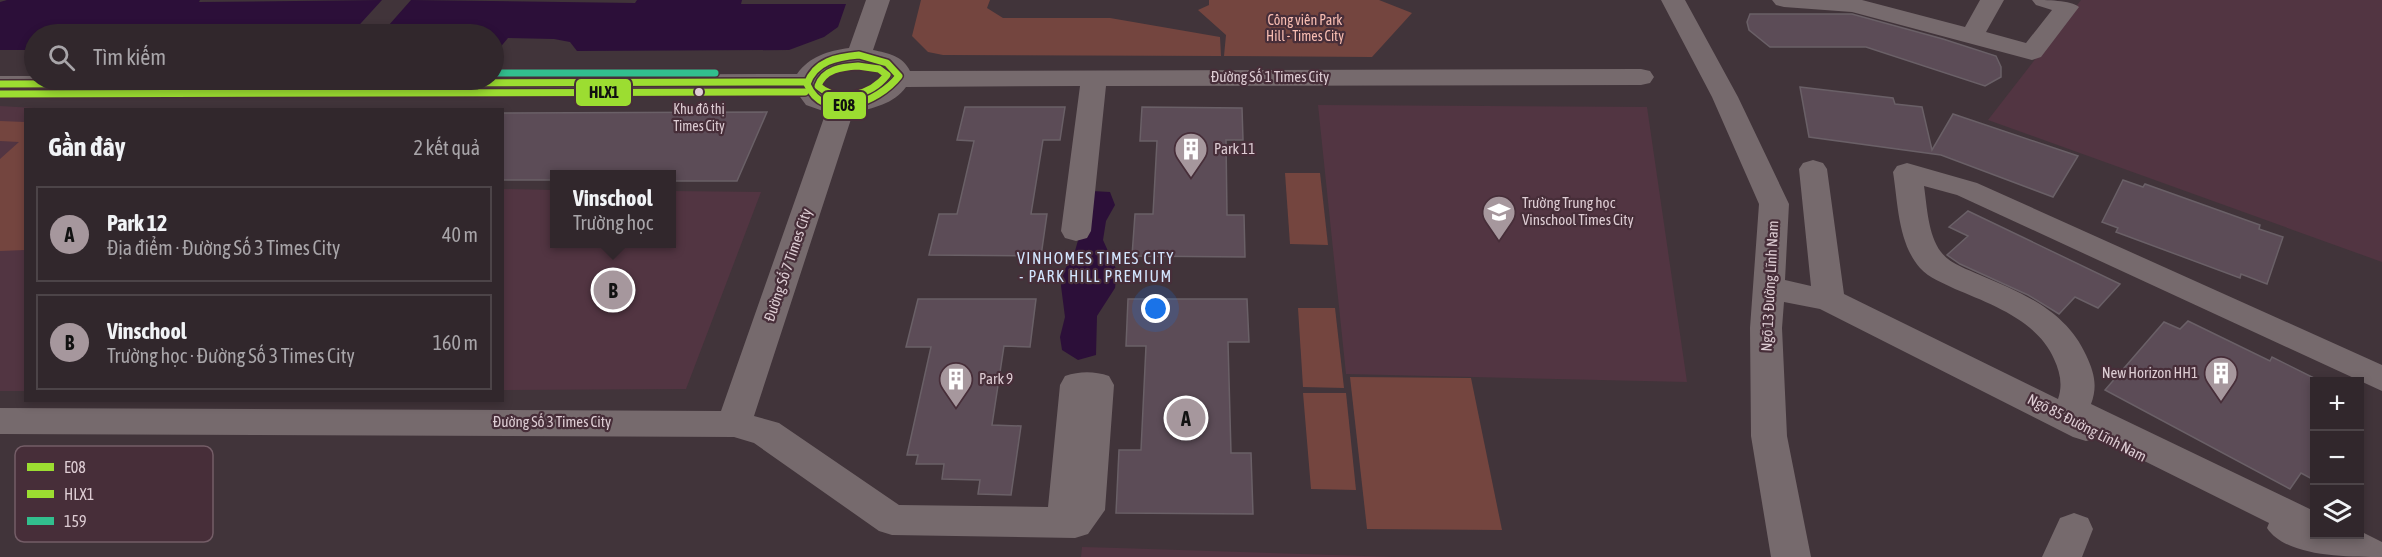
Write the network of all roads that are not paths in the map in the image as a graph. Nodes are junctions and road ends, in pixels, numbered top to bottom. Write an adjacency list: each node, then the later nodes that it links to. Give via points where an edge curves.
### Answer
1 (878, 0): 9 (street)
2 (1673, 0): 20 (street, Ngõ 13 Đường Lĩnh Nam, via 1730,106 1774,204)
3 (1784, 0): 5 (street)
4 (1992, 0): 8 (street)
5 (1854, 2): 7 (street)
6 (2056, 3): 8 (street, via 2032,52)
7 (1913, 9): 8 (street)
8 (1972, 36)
9 (859, 55): 12 (street, via 890,61 898,69); 13 (street, via 825,63)
10 (1094, 77): 11 (street, Đường Số 1 Times City); 12 (street, Đường Số 1 Times City); 19 (street)
11 (1641, 77)
12 (899, 79): 17 (street, via 879,98)
13 (806, 82): 14 (street); 17 (street, via 806,90 813,99)
14 (504, 83)
15 (0, 84): 16 (street)
16 (24, 84)
17 (842, 106): 24 (street, Đường Số 7 Times City)
18 (1812, 169): 21 (street)
19 (1076, 231)
20 (1770, 288): 21 (street, Ngõ 85 Đường Lĩnh Nam); 28 (street, Ngõ 13 Đường Lĩnh Nam, via 1766,328 1768,436)
21 (1829, 300): 29 (street, Ngõ 85 Đường Lĩnh Nam)
22 (2382, 379): 26 (street, via 1967,189 1907,172 1928,256 1941,269 2024,306 2069,351 2079,395 2071,409)
23 (0, 421): 24 (street, Đường Số 3 Times City)
24 (735, 424): 25 (street, Đường Số 3 Times City, via 766,433 892,520)
25 (1075, 523)
26 (2310, 526)
27 (2339, 539): 30 (street)
28 (1791, 557)
29 (2344, 557)
30 (2375, 557)

